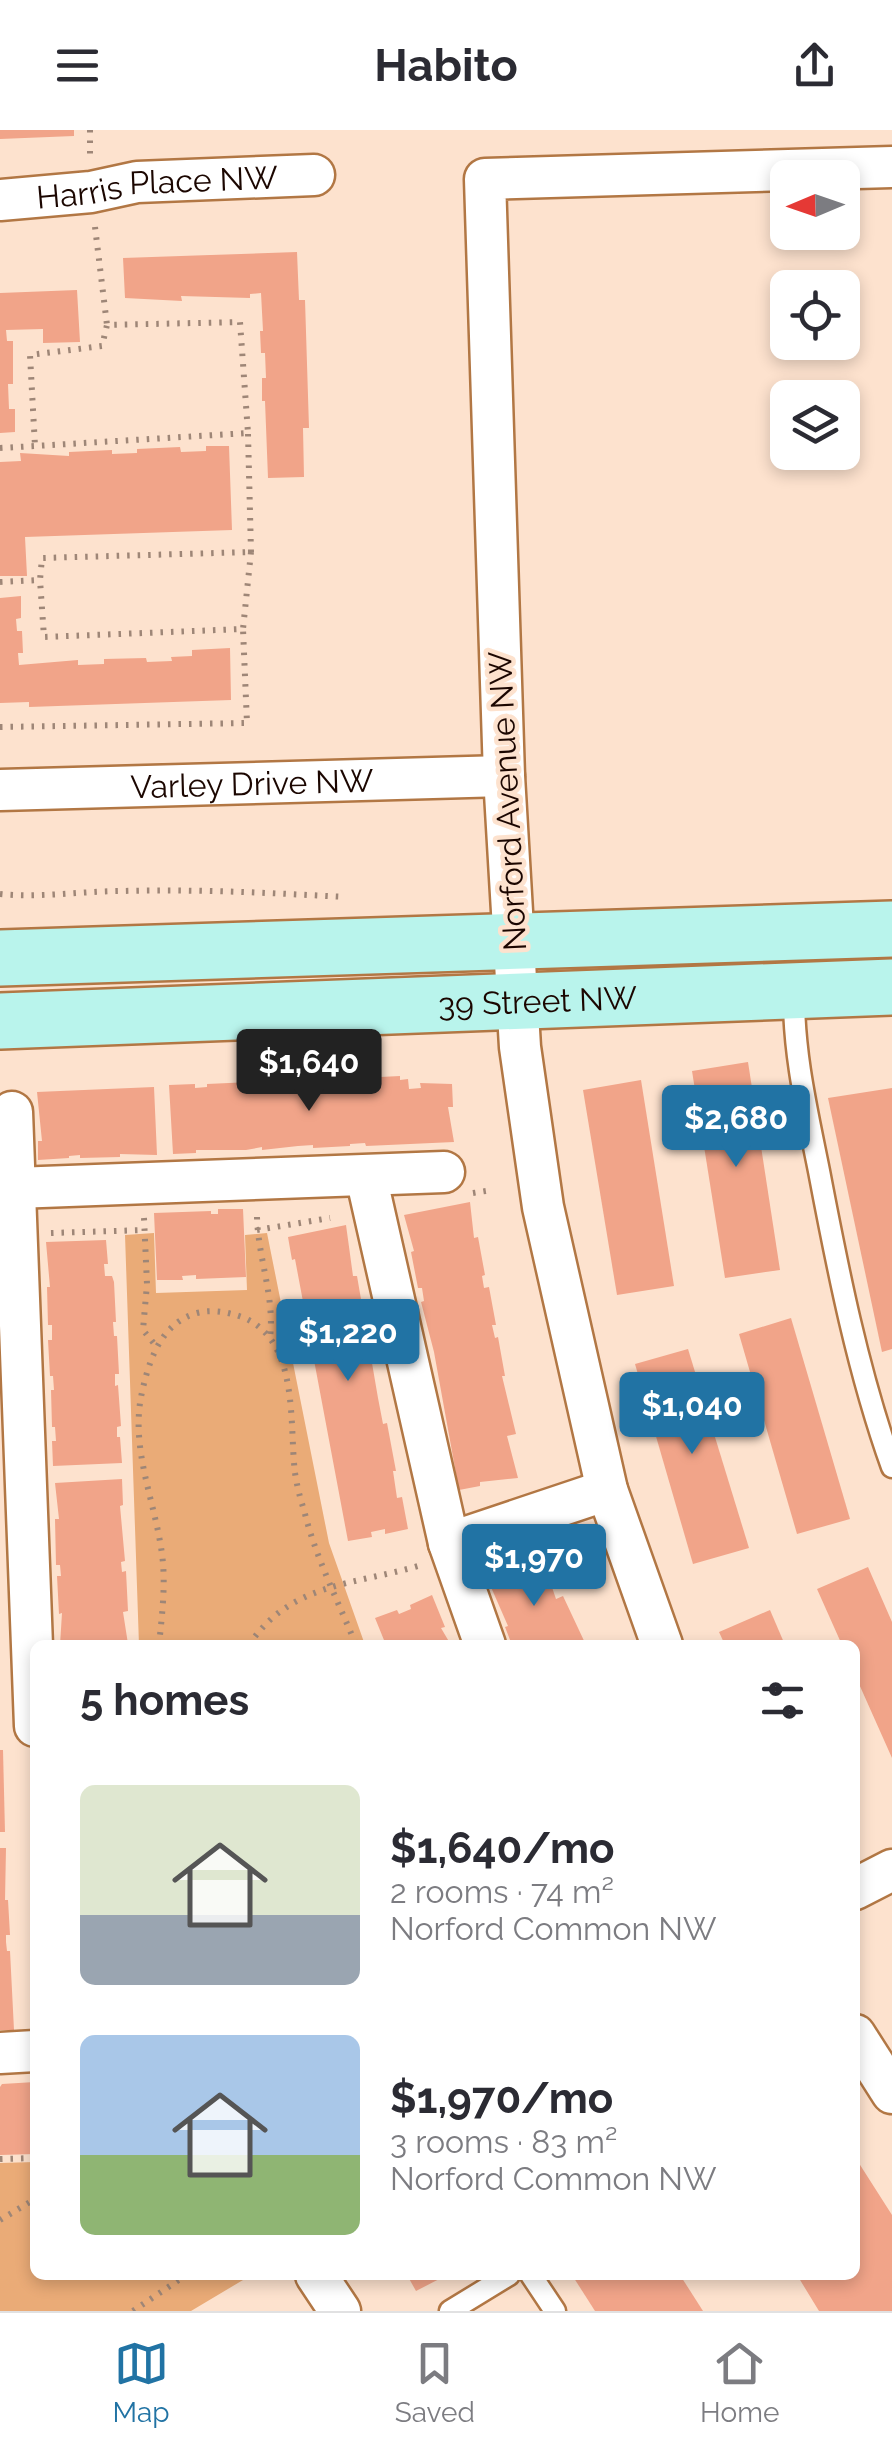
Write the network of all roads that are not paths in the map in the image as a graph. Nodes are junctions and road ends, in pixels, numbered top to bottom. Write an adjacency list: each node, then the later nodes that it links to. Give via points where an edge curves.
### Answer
1 (892, 167): 4 (street, Norford Avenue NW, via 485,179)
2 (314, 175): 3 (street, Harris Place NW, via 137,182)
3 (0, 200)
4 (504, 776): 5 (street, Varley Drive NW); 7 (street, Norford Avenue NW)
5 (0, 790)
6 (892, 929): 7 (street, 39 Street NW)
7 (513, 942): 8 (street, 39 Street NW); 11 (street, Norford Avenue NW)
8 (12, 952)
9 (892, 987): 10 (street, 39 Street NW)
10 (794, 989): 11 (street, 39 Street NW); 17 (lane, via 794,1037 832,1239)
11 (516, 1000): 12 (street, 39 Street NW); 18 (street, Norford Avenue NW, via 543,1206)
12 (0, 1021)
13 (12, 1112): 16 (street)
14 (444, 1172): 15 (street)
15 (366, 1176): 16 (street); 19 (street)
16 (15, 1188): 20 (street)
17 (892, 1467)
18 (606, 1490): 19 (street); 22 (street, Norford Avenue NW)
19 (438, 1554): 21 (street)
20 (32, 1640)
21 (481, 1640)
22 (660, 1640)
23 (892, 1870): 24 (street)
24 (860, 1886)
25 (860, 2043): 28 (street)
26 (30, 2051): 27 (street)
27 (0, 2053)
28 (892, 2093)
29 (319, 2280): 32 (street)
30 (501, 2280): 33 (lane)
31 (535, 2280): 34 (lane)
32 (340, 2311)
33 (450, 2311)
34 (555, 2311)

